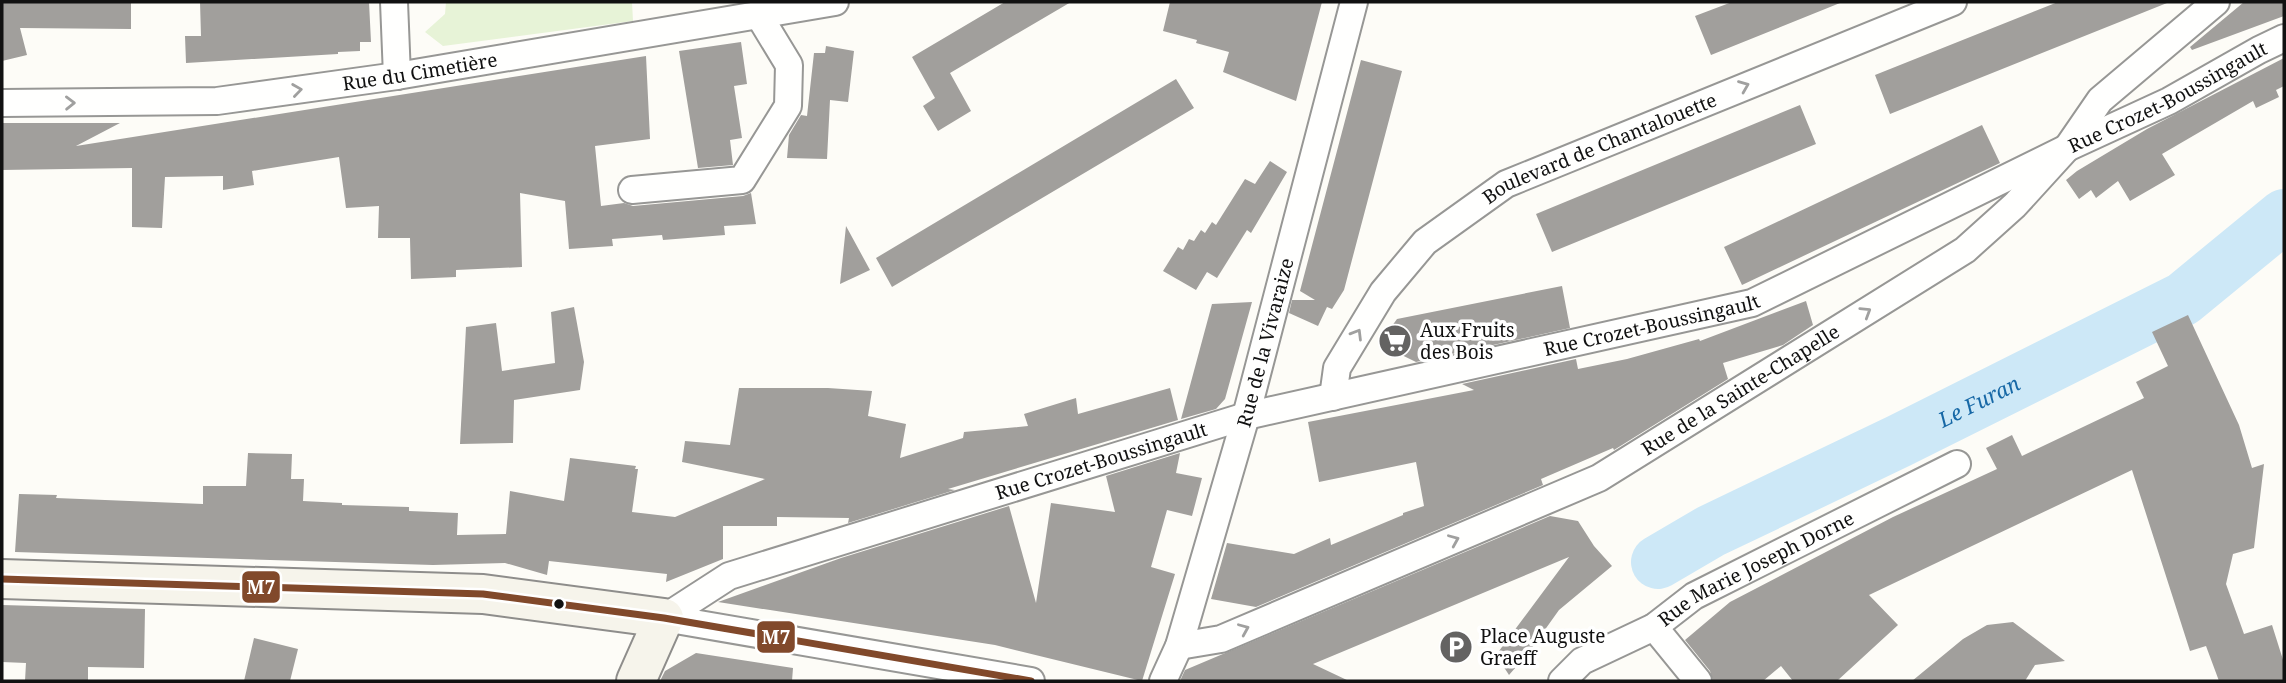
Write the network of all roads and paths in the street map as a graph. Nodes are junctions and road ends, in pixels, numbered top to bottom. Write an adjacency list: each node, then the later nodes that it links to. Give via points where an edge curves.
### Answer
1 (394, 2): 8 (street)
2 (835, 2): 6 (street, Rue du Cimetière)
3 (1354, 2): 13 (street, Rue de la Vivaraize)
4 (1953, 2): 12 (street, Boulevard de Chantalouette, one-way to 4, via 1337,368 1382,292 1425,242 1506,184)
5 (2216, 2): 10 (street, Rue de la Sainte-Chapelle, via 2100,100)
6 (758, 14): 8 (street, Rue du Cimetière); 11 (street, via 789,65 788,106 743,180)
7 (2284, 38): 10 (street, Rue Crozet-Boussingault, via 2169,101)
8 (397, 76): 9 (street, Rue du Cimetière, one-way to 8, via 217,101)
9 (2, 103)
10 (2067, 148): 12 (street, Rue Crozet-Boussingault, via 1752,303); 18 (street, Rue de la Sainte-Chapelle, one-way to 10, via 1221,639 1600,478 1965,250 2015,205)
11 (632, 190)
12 (1333, 397): 13 (street, Rue Crozet-Boussingault)
13 (1246, 416): 16 (street, Rue Crozet-Boussingault, via 729,576); 18 (street, Rue de la Vivaraize)
14 (1957, 464): 17 (street, Rue Marie Joseph Dorne, via 1694,596)
15 (2, 579): 16 (main road, via 483,594)
16 (664, 618): 19 (main road); 20 (street)
17 (1654, 627): 22 (street, Rue Marie Joseph Dorne, via 1583,661); 23 (street)
18 (1179, 646): 21 (street, Rue de la Vivaraize)
19 (636, 681)
20 (1031, 681)
21 (1163, 681)
22 (1562, 681)
23 (1698, 681)

